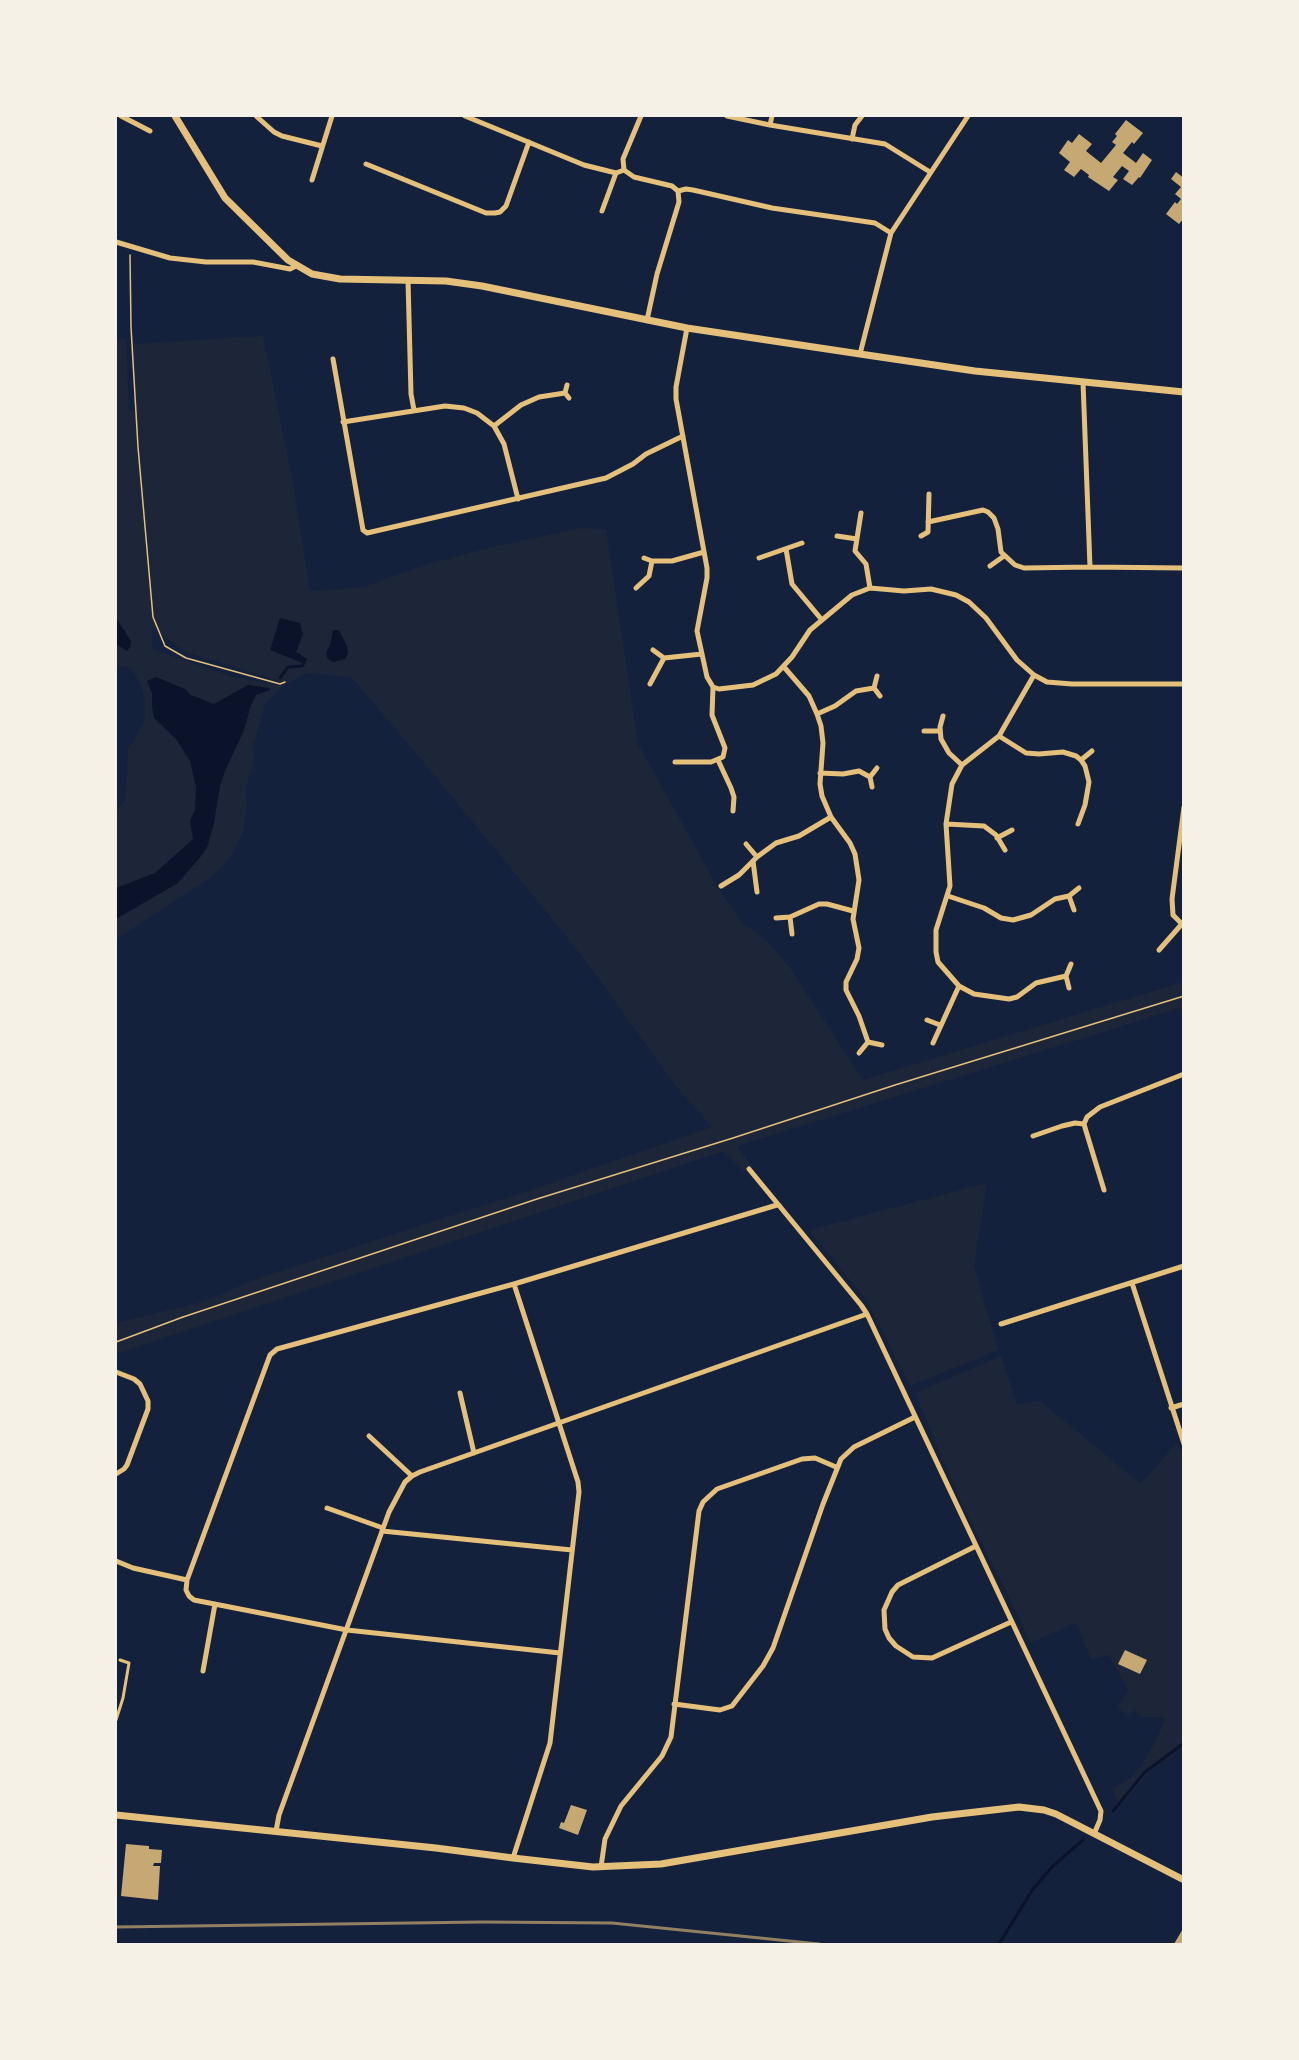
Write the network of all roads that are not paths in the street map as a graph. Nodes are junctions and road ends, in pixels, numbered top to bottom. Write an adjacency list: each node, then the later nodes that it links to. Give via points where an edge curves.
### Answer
1 (121, 116): 12 (street)
2 (175, 116): 25 (street, via 225,198)
3 (256, 116): 15 (street, via 274,132)
4 (332, 116): 15 (street)
5 (465, 116): 14 (street)
6 (641, 116): 17 (street, via 623,159)
7 (727, 116): 11 (street)
8 (772, 116): 11 (street)
9 (861, 116): 13 (street)
10 (968, 116): 18 (street)
11 (770, 125): 13 (street)
12 (150, 131)
13 (852, 140): 18 (street, via 885,144)
14 (529, 142): 16 (street, via 506,206 495,213 486,213); 19 (street, via 584,165)
15 (322, 146): 20 (street)
16 (366, 164)
17 (624, 170): 19 (street); 21 (street)
18 (930, 172): 23 (street)
19 (616, 173): 22 (street)
20 (312, 180)
21 (678, 191): 23 (street, via 686,189 772,208 875,223); 27 (street, via 679,202)
22 (602, 211)
23 (891, 233): 29 (street)
24 (116, 242): 25 (street, via 170,258 253,262 290,269)
25 (296, 266): 26 (street, via 312,274 340,279)
26 (408, 280): 27 (street, via 482,286); 34 (street)
27 (647, 320): 28 (street)
28 (687, 328): 29 (street); 37 (street, via 676,387)
29 (860, 354): 31 (street, via 975,372)
30 (333, 359): 35 (street)
31 (1083, 382): 33 (street); 53 (street)
32 (567, 385): 36 (street, via 567,395 530,400)
33 (1184, 392)
34 (414, 410): 35 (street); 36 (street, via 464,408 477,412)
35 (343, 422): 39 (street, via 366,533)
36 (494, 426): 39 (street, via 504,444)
37 (683, 436): 39 (street, via 606,478); 47 (street)
38 (929, 494): 41 (street)
39 (518, 499)
40 (861, 513): 44 (street)
41 (928, 522): 43 (street, via 928,532); 48 (street, via 988,512 996,524)
42 (837, 536): 44 (street)
43 (921, 536)
44 (857, 539): 56 (street, via 855,551 866,564)
45 (802, 543): 46 (street)
46 (786, 549): 50 (street); 57 (street, via 792,584)
47 (704, 552): 51 (street, via 672,561); 59 (street, via 707,578 697,630)
48 (1004, 556): 52 (street); 53 (street, via 1024,568)
49 (644, 558): 51 (street)
50 (759, 558)
51 (652, 561): 55 (street, via 649,576)
52 (990, 566)
53 (1090, 567): 54 (street)
54 (1184, 568)
55 (636, 588)
56 (870, 588): 57 (street, via 852,596); 62 (street, via 931,589 956,595 986,618 1009,651)
57 (822, 620): 61 (street, via 810,630)
58 (653, 650): 60 (street)
59 (702, 654): 60 (street); 66 (street)
60 (664, 658): 64 (street)
61 (784, 667): 66 (street, via 753,685); 69 (street)
62 (1034, 675): 65 (street, via 1055,684); 73 (street)
63 (877, 676): 67 (street)
64 (650, 684)
65 (1184, 684)
66 (713, 687): 75 (street, via 712,715 725,748 725,754)
67 (874, 688): 68 (street); 69 (street, via 856,691)
68 (880, 696)
69 (817, 714): 80 (street, via 823,743)
70 (943, 716): 72 (street)
71 (924, 731): 72 (street)
72 (940, 731): 78 (street, via 949,753)
73 (999, 736): 76 (street, via 1026,753 1063,752); 78 (street)
74 (1092, 751): 76 (street)
75 (718, 760): 77 (street); 84 (street, via 734,797)
76 (1081, 760): 87 (street, via 1088,774 1089,789)
77 (675, 762)
78 (962, 765): 86 (street, via 952,784)
79 (877, 768): 81 (street)
80 (820, 773): 81 (street, via 859,771); 85 (street, via 822,796)
81 (870, 777): 82 (street)
82 (872, 787)
83 (1184, 807): 102 (street, via 1172,899 1173,915)
84 (733, 811)
85 (831, 817): 92 (street, via 798,837 776,843); 99 (street, via 855,854 859,880)
86 (946, 824): 89 (street, via 984,826); 96 (street, via 951,876)
87 (1078, 824)
88 (1012, 830): 89 (street)
89 (997, 838): 91 (street)
90 (746, 844): 92 (street)
91 (1005, 850)
92 (755, 859): 93 (street); 95 (street)
93 (721, 886)
94 (1079, 888): 97 (street)
95 (757, 892)
96 (948, 896): 97 (street, via 1013,920); 107 (street, via 936,930 936,952 938,962)
97 (1069, 896): 98 (street)
98 (1074, 910)
99 (853, 911): 100 (street, via 819,904); 111 (street, via 859,948 846,990)
100 (790, 917): 101 (street); 103 (street)
101 (776, 918)
102 (1181, 924): 104 (street)
103 (792, 934)
104 (1159, 950)
105 (1071, 964): 106 (street)
106 (1066, 976): 107 (street, via 1036,983 1010,999 974,994); 108 (street)
107 (959, 986): 110 (street)
108 (1069, 988)
109 (927, 1020): 110 (street)
110 (940, 1025): 112 (street)
111 (868, 1042): 113 (street); 114 (street)
112 (933, 1043)
113 (882, 1044)
114 (859, 1053)
115 (1184, 1074): 116 (street, via 1100,1107 1091,1112)
116 (1084, 1124): 117 (street, via 1069,1124); 119 (street)
117 (1033, 1136)
118 (749, 1169): 120 (street)
119 (1104, 1190)
120 (777, 1205): 123 (street); 124 (street)
121 (1184, 1266): 122 (street)
122 (1132, 1283): 125 (street); 129 (street)
123 (514, 1284): 131 (street); 143 (street, via 273,1351)
124 (867, 1314): 130 (street); 131 (street)
125 (1001, 1324)
126 (116, 1372): 136 (street, via 140,1384 148,1408 127,1465)
127 (460, 1393): 134 (street)
128 (1184, 1404): 129 (street)
129 (1171, 1408): 133 (street)
130 (915, 1417): 135 (street, via 854,1447); 140 (street)
131 (559, 1424): 134 (street); 141 (street, via 578,1482)
132 (369, 1436): 137 (street)
133 (1184, 1443)
134 (474, 1453): 137 (street)
135 (836, 1467): 150 (street, via 773,1648 763,1666 732,1706 720,1710); 150 (street, via 815,1458 802,1459 717,1489 703,1502)
136 (116, 1474)
137 (412, 1476): 139 (street, via 393,1501)
138 (327, 1508): 139 (street)
139 (382, 1529): 141 (street); 146 (street)
140 (976, 1546): 145 (street); 145 (street, via 898,1585 884,1610 889,1638 913,1657 932,1658)
141 (572, 1550): 147 (street)
142 (116, 1561): 143 (street)
143 (187, 1580): 144 (street, via 189,1596)
144 (215, 1604): 146 (street); 149 (street)
145 (1011, 1622): 154 (street, via 1101,1810)
146 (347, 1630): 147 (street); 153 (street)
147 (560, 1653): 155 (street, via 550,1743)
148 (120, 1660): 151 (lane, via 129,1663)
149 (203, 1671)
150 (674, 1704): 156 (street, via 667,1748 621,1806 605,1839)
151 (116, 1720)
152 (116, 1815): 153 (street)
153 (276, 1831): 155 (street)
154 (1094, 1834): 156 (street, via 1056,1814 1019,1807 932,1816 661,1864); 157 (street)
155 (513, 1858): 156 (street)
156 (601, 1866)
157 (1184, 1880)

